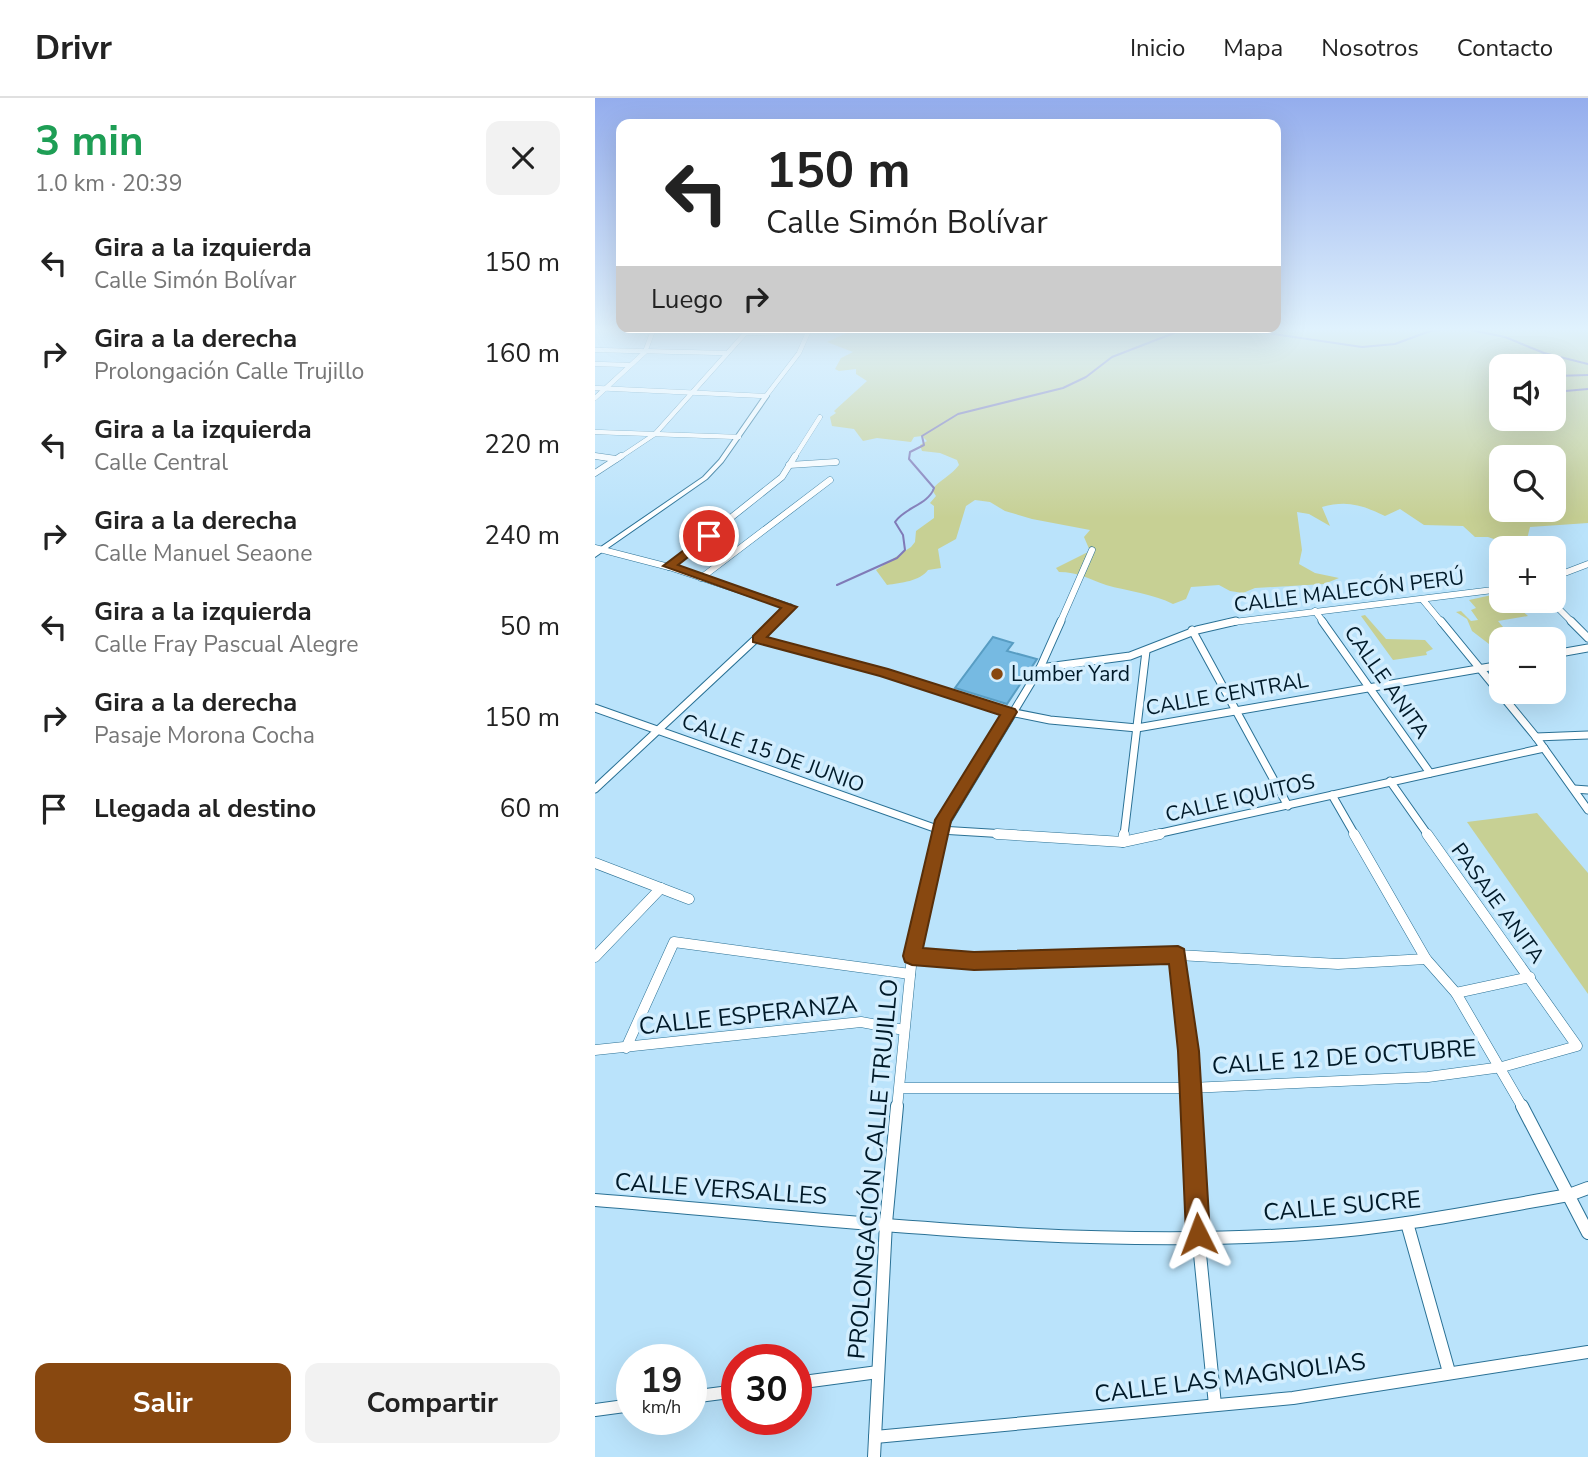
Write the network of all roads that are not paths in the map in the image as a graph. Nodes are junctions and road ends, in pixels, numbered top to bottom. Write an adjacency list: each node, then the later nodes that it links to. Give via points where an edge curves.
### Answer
1 (679, 391): 3 (street)
2 (770, 391): 4 (street)
3 (691, 392): 4 (street); 7 (street)
4 (766, 396): 8 (street)
5 (820, 417): 12 (street)
6 (595, 432): 7 (street)
7 (655, 434): 8 (street); 10 (street)
8 (739, 437): 15 (street, via 705,478)
9 (595, 456): 10 (street)
10 (617, 459): 13 (street)
11 (836, 462): 12 (street)
12 (789, 465): 19 (street, via 782,477 744,510)
13 (595, 473)
14 (830, 480): 21 (street)
15 (599, 549): 17 (street); 19 (street)
16 (1092, 550): 33 (street, PROLONGACIÓN CALLE TRUJILLO)
17 (595, 555)
18 (1588, 564): 20 (street)
19 (669, 566): 21 (street)
20 (1566, 572)
21 (701, 578): 28 (street, via 790,607)
22 (1489, 592): 23 (street, CALLE MALECÓN PERÚ)
23 (1423, 600): 24 (street, CALLE MALECÓN PERÚ); 34 (street)
24 (1315, 611): 26 (street, CALLE MALECÓN PERÚ); 35 (street, CALLE ANITA)
25 (1563, 613): 27 (street)
26 (1192, 630): 30 (street, CALLE MALECÓN PERÚ); 37 (street)
27 (1588, 638)
28 (758, 639): 38 (street, CALLE CENTRAL); 40 (street)
29 (1588, 648): 31 (street)
30 (1146, 651): 33 (street, CALLE MALECÓN PERÚ); 39 (street)
31 (1566, 652)
32 (1489, 667): 34 (street, CALLE CENTRAL)
33 (1040, 668): 38 (street, PROLONGACIÓN CALLE TRUJILLO)
34 (1478, 669): 35 (street, CALLE CENTRAL); 42 (street)
35 (1368, 685): 37 (street, CALLE CENTRAL); 44 (street, CALLE ANITA)
36 (595, 708): 40 (street, CALLE 15 DE JUNIO)
37 (1236, 710): 39 (street, CALLE CENTRAL); 50 (street)
38 (1010, 712): 39 (street, CALLE CENTRAL); 52 (street, PROLONGACIÓN CALLE TRUJILLO)
39 (1137, 727): 53 (street)
40 (658, 730): 46 (street); 52 (street, CALLE 15 DE JUNIO)
41 (1588, 736): 42 (street)
42 (1536, 737): 43 (street)
43 (1545, 748): 44 (street, CALLE IQUITOS); 47 (street)
44 (1430, 773): 45 (street, CALLE IQUITOS)
45 (1390, 781): 49 (street, CALLE IQUITOS); 62 (street, PASAJE ANITA)
46 (595, 789)
47 (1574, 789): 48 (street); 51 (street)
48 (1588, 790)
49 (1332, 795): 50 (street, CALLE IQUITOS); 60 (street)
50 (1288, 806): 53 (street, CALLE IQUITOS)
51 (1588, 810)
52 (940, 830): 53 (street, CALLE IQUITOS); 58 (street, PROLONGACIÓN CALLE TRUJILLO)
53 (1123, 842)
54 (595, 863): 55 (street)
55 (661, 888): 56 (street); 59 (street)
56 (689, 899)
57 (1178, 955): 58 (street, via 974,961); 60 (street, via 1338,964); 70 (street)
58 (912, 956): 61 (street, PROLONGACIÓN CALLE TRUJILLO)
59 (595, 957)
60 (1426, 959): 63 (street)
61 (910, 974): 64 (street, PROLONGACIÓN CALLE TRUJILLO); 66 (street, via 674,942)
62 (1530, 977): 63 (street); 65 (street, PASAJE ANITA)
63 (1456, 993): 68 (street)
64 (904, 1030): 66 (street, CALLE ESPERANZA, via 860,1022); 69 (street, PROLONGACIÓN CALLE TRUJILLO)
65 (1577, 1046): 68 (street, CALLE 12 DE OCTUBRE)
66 (626, 1048): 67 (street, CALLE ESPERANZA)
67 (595, 1050)
68 (1502, 1067): 70 (street, CALLE 12 DE OCTUBRE, via 1428,1077); 72 (street)
69 (900, 1088): 70 (street, CALLE 12 DE OCTUBRE); 74 (street, PROLONGACIÓN CALLE TRUJILLO)
70 (1190, 1088): 77 (street)
71 (1588, 1188): 72 (street, CALLE SUCRE)
72 (1569, 1195): 75 (street, CALLE SUCRE); 76 (street)
73 (595, 1200): 74 (street, CALLE VERSALLES)
74 (886, 1223): 77 (street, CALLE SUCRE, via 1050,1235); 79 (street, PROLONGACIÓN CALLE TRUJILLO)
75 (1406, 1223): 77 (street, CALLE SUCRE, via 1282,1235); 80 (street)
76 (1588, 1233)
77 (1198, 1234): 82 (street)
78 (1588, 1352): 80 (street, CALLE LAS MAGNOLIAS)
79 (878, 1372): 81 (street); 85 (street, PROLONGACIÓN CALLE TRUJILLO)
80 (1449, 1372): 82 (street, CALLE LAS MAGNOLIAS, via 1293,1398)
81 (812, 1381)
82 (1215, 1405): 85 (street, CALLE LAS MAGNOLIAS)
83 (616, 1407): 84 (street)
84 (595, 1410)
85 (875, 1437): 86 (street, PROLONGACIÓN CALLE TRUJILLO)
86 (874, 1457)

